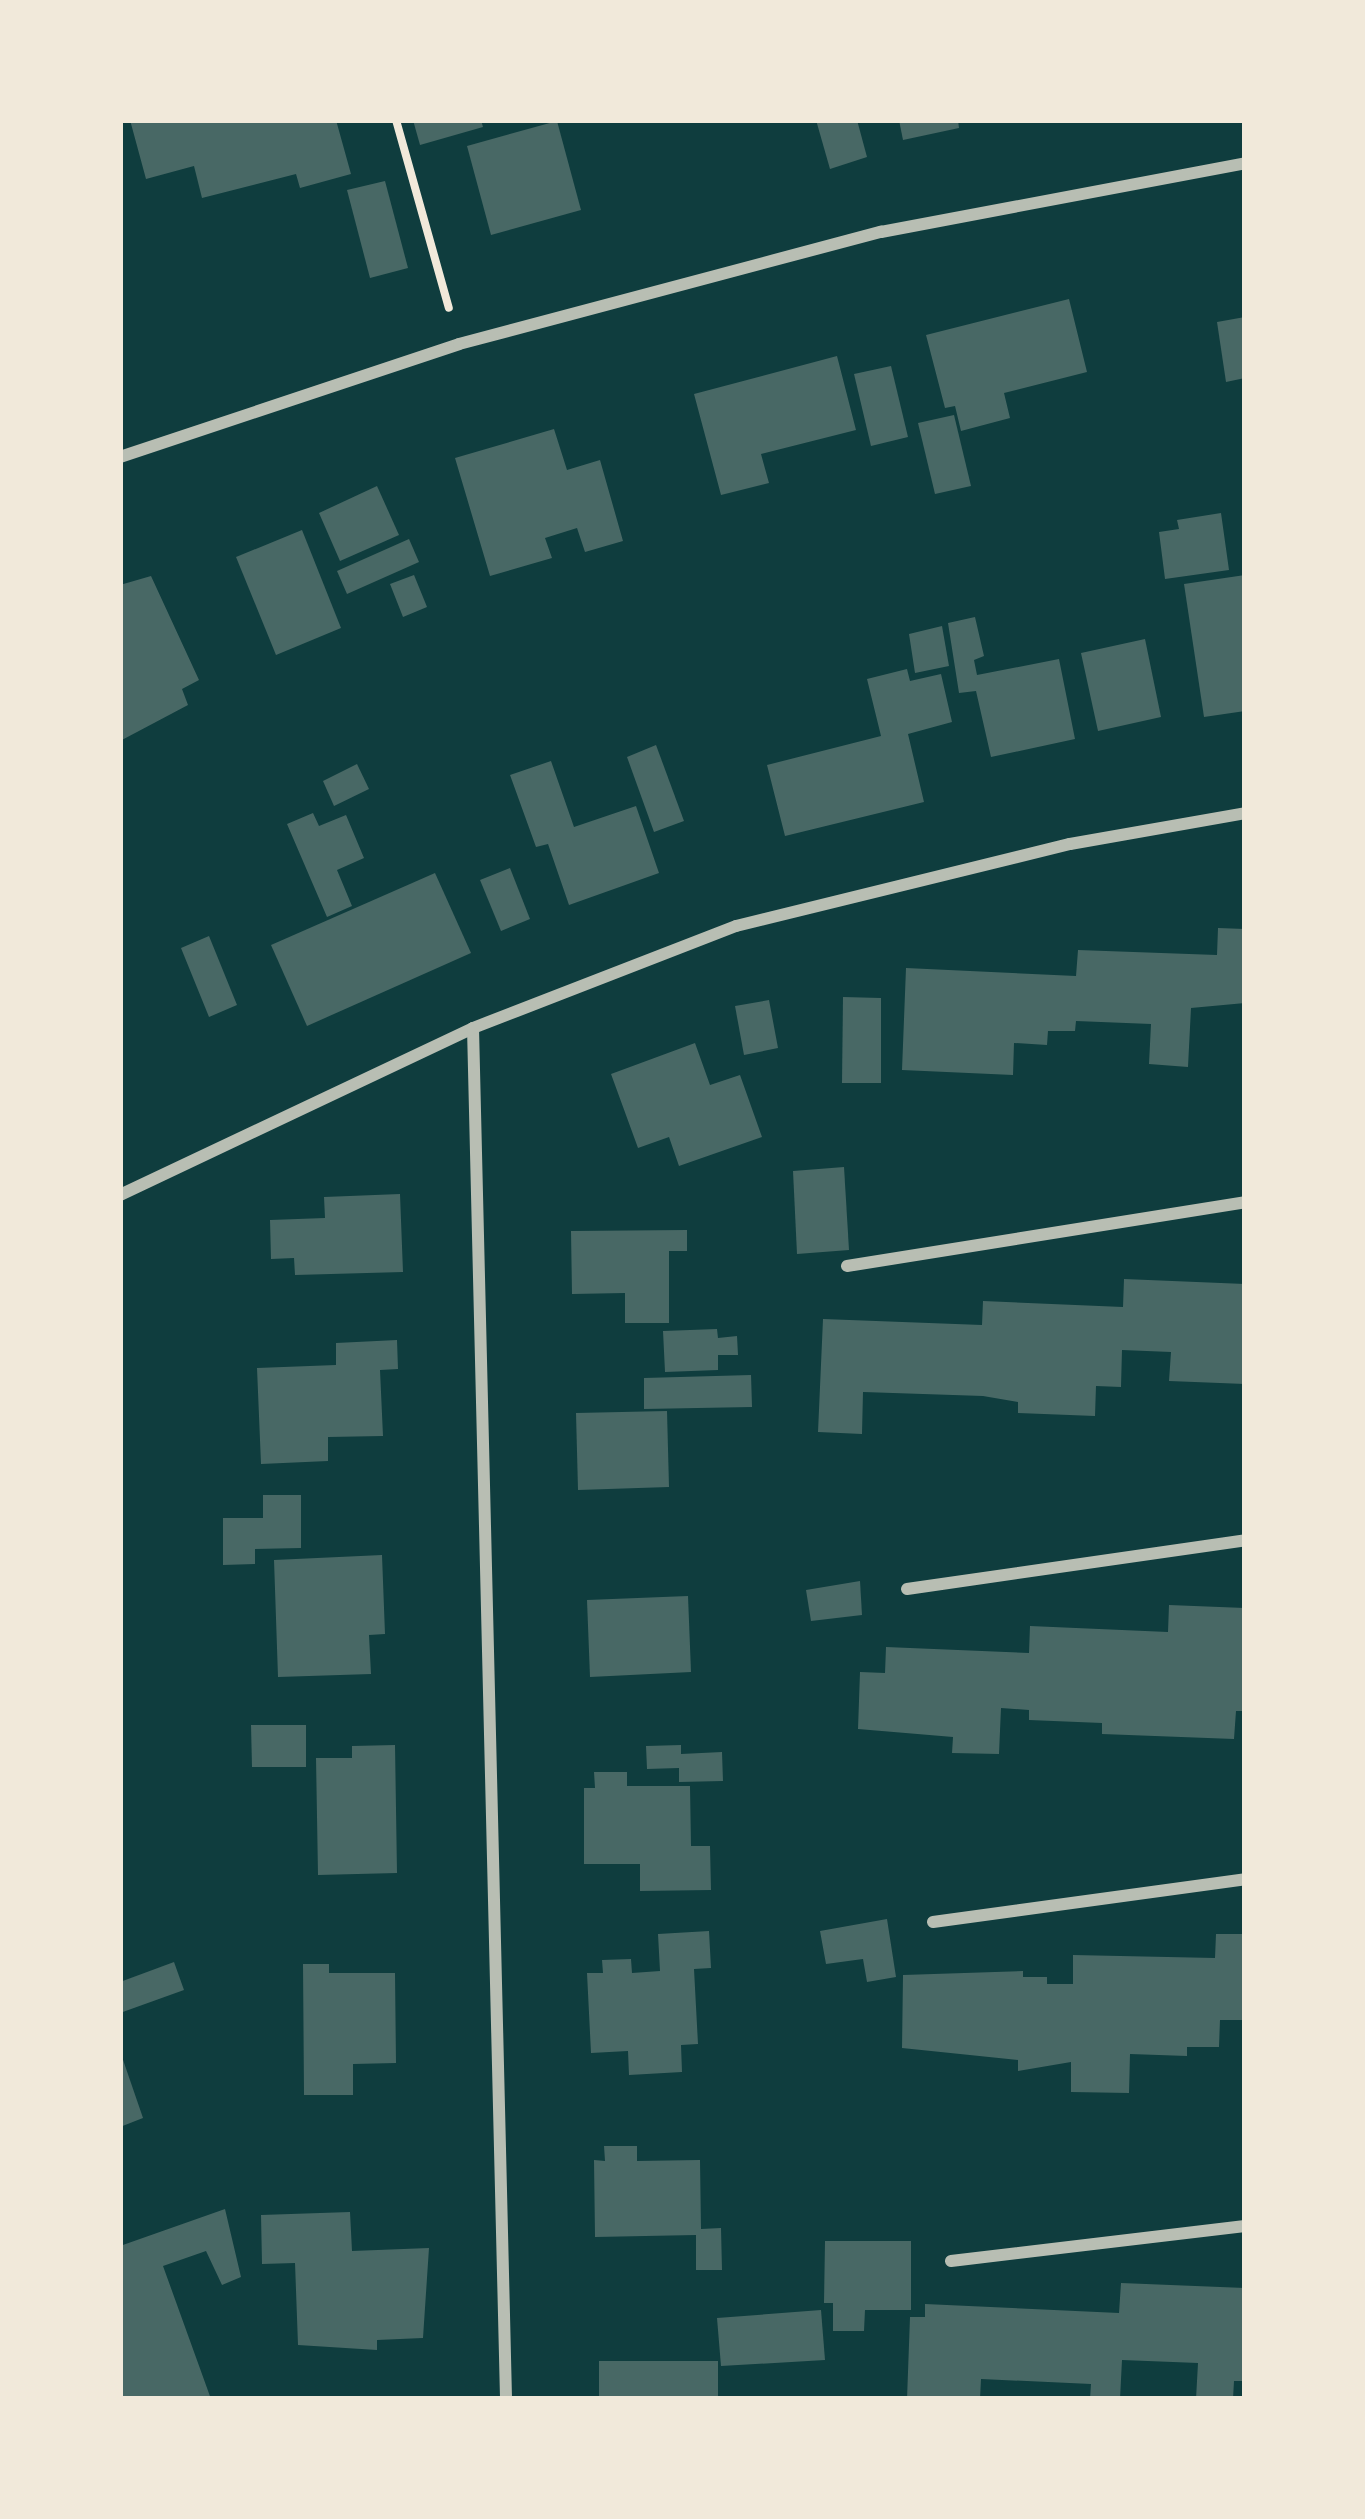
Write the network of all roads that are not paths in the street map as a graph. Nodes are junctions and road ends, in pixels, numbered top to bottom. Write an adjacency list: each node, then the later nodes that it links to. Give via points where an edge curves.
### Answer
1 (1245, 163): 2 (street, via 881,232 459,344)
2 (120, 457)
3 (1245, 813): 4 (street, via 1070,844 736,926)
4 (473, 1028): 5 (street); 14 (street)
5 (120, 1195)
6 (1245, 1202): 7 (street)
7 (847, 1266)
8 (1245, 1540): 9 (street)
9 (907, 1589)
10 (1245, 1880): 11 (street)
11 (933, 1922)
12 (1245, 2226): 13 (street)
13 (951, 2260)
14 (506, 2399)

